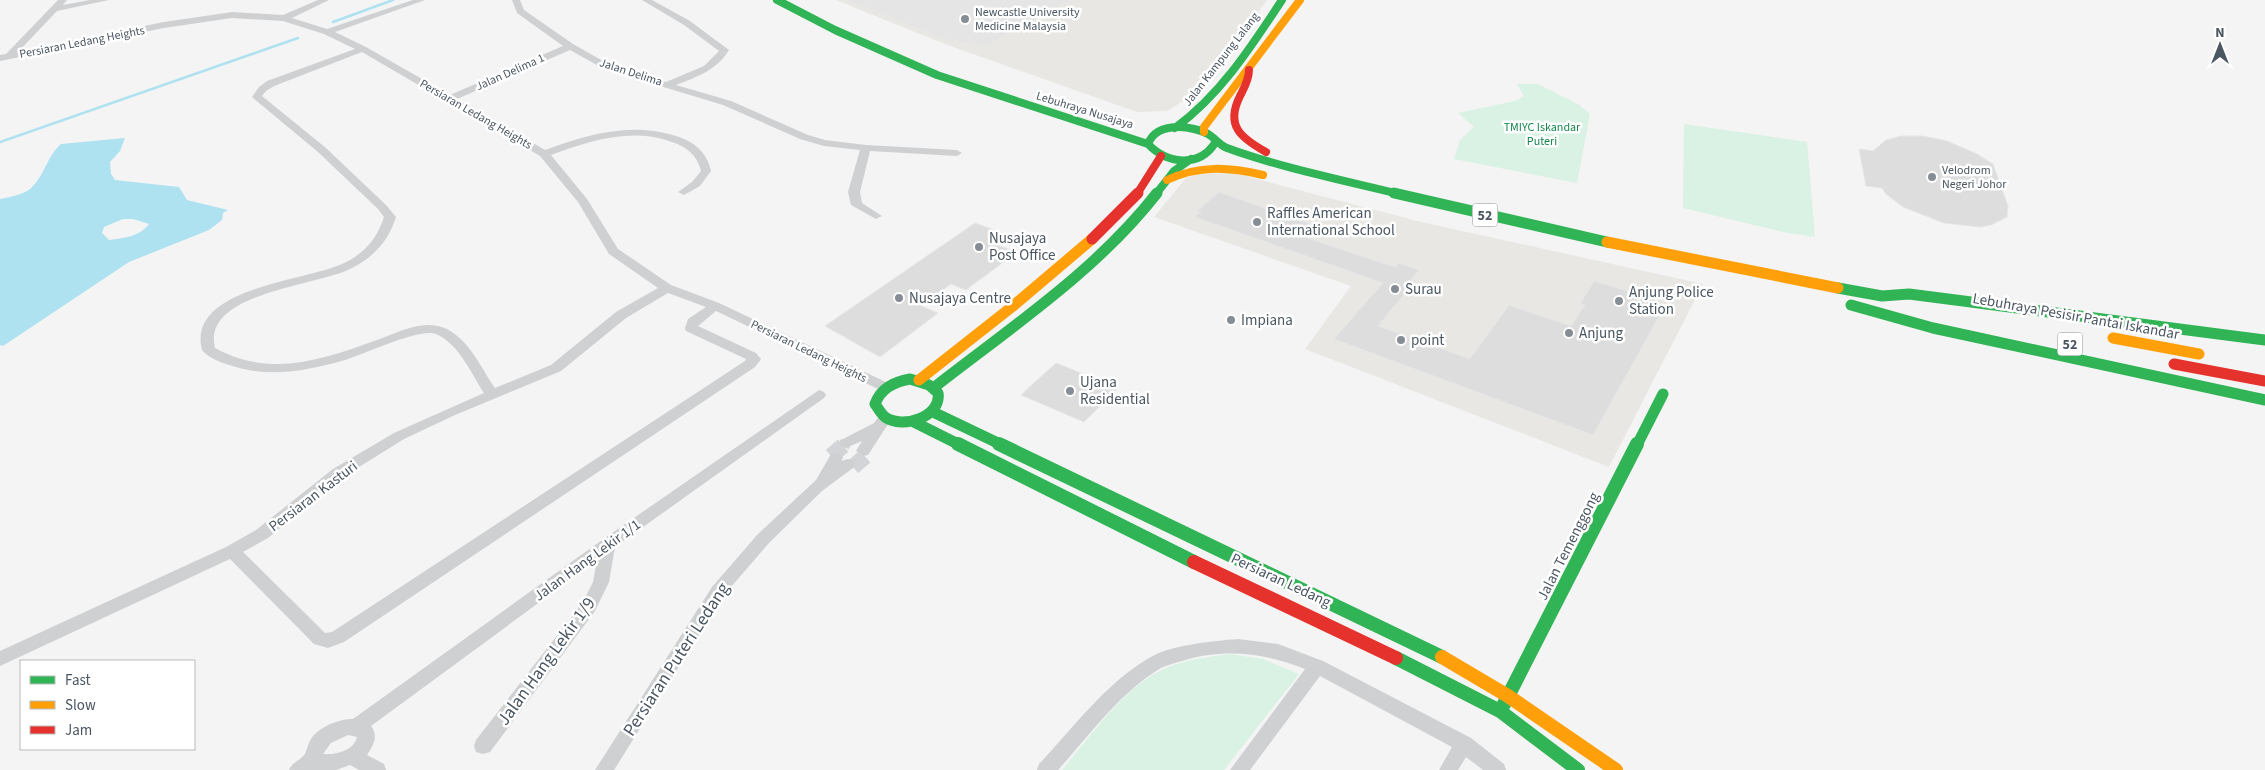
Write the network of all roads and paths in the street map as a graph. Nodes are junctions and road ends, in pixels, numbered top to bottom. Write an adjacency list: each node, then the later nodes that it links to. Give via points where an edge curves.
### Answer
1 (63, 0): 10 (street)
2 (105, 0): 10 (street)
3 (325, 0): 12 (street)
4 (421, 0): 13 (street)
5 (516, 0): 14 (street, Jalan Delima, via 520,11)
6 (646, 0): 20 (street, Jalan Delima, via 687,23 724,50 720,60)
7 (777, 0): 28 (main road, Lebuhraya Nusajaya, via 895,57 1014,102)
8 (1282, 0): 24 (main road, Jalan Kampung Lalang, via 1239,61 1191,119)
9 (1300, 0): 19 (main road, Jalan Kampung Lalang)
10 (54, 10): 17 (street)
11 (827, 12): 16 (main road)
12 (284, 18): 13 (street, Persiaran Ledang Heights); 17 (street, Persiaran Ledang Heights, via 251,15 212,17)
13 (327, 32): 15 (street, Persiaran Ledang Heights)
14 (570, 46): 20 (street, Jalan Delima, via 608,67); 21 (street, Jalan Delima 1)
15 (363, 49): 21 (street, Persiaran Ledang Heights); 58 (street, via 265,86 257,97 322,150 382,207 390,217 387,230 379,243 346,267 270,288 232,303 208,328 209,350 223,360 242,366 294,367 338,358 414,330 440,331 463,352)
16 (918, 54)
17 (5, 57)
18 (951, 67): 22 (main road)
19 (1248, 70): 26 (main road, Jalan Kampung Lalang); 35 (main road, via 1247,85 1233,112 1236,130 1257,148)
20 (666, 85): 29 (street, via 727,103 804,137)
21 (449, 99): 31 (street, Persiaran Ledang Heights)
22 (1092, 113)
23 (1143, 128): 25 (main road)
24 (1175, 128): 25 (main road); 26 (main road)
25 (1160, 131): 28 (main road, via 1150,138)
26 (1204, 132): 27 (main road)
27 (1215, 143): 33 (main road, via 1213,149); 35 (main road, 52)
28 (1148, 144): 32 (main road)
29 (866, 148): 30 (street); 42 (street, via 854,192 857,205)
30 (957, 153)
31 (544, 154): 40 (street, via 596,137 619,133 659,134 694,148 704,159 706,171); 43 (street, Persiaran Ledang Heights, via 584,201 614,251)
32 (1161, 156): 34 (main road, via 1174,160); 54 (main road, via 1160,164 1149,180 1096,235)
33 (1203, 156): 34 (main road); 39 (main road, via 1231,160)
34 (1191, 159): 37 (main road, via 1179,166)
35 (1302, 169): 44 (main road, 52, via 1451,208)
36 (1278, 179): 37 (main road, via 1216,166 1194,169)
37 (1167, 180): 56 (main road, via 1135,221 1085,269)
38 (1294, 182): 39 (main road)
39 (1310, 182): 41 (main road)
40 (684, 192)
41 (1370, 199)
42 (876, 216)
43 (667, 288): 46 (street, Persiaran Ledang Heights); 58 (street, Persiaran Kasturi, via 621,315 556,368)
44 (1882, 296): 48 (main road, Lebuhraya Pesisir Pantai Iskandar / 52); 51 (main road, via 1909,294)
45 (1837, 302): 47 (main road, 52)
46 (715, 306): 57 (street, Persiaran Ledang Heights); 67 (street, via 693,322 692,328 751,356 754,359 750,364 333,640 320,639)
47 (1874, 310): 50 (main road, Lebuhraya Pesisir Pantai Iskandar / 52); 61 (main road, via 1933,328)
48 (2010, 319)
49 (2098, 335): 52 (main road, Lebuhraya Pesisir Pantai Iskandar / 52)
50 (2037, 338)
51 (2265, 340)
52 (2206, 355)
53 (2160, 361): 55 (main road, Lebuhraya Pesisir Pantai Iskandar)
54 (919, 380): 56 (main road); 57 (main road, via 901,380)
55 (2265, 380)
56 (936, 386): 62 (main road, via 941,399)
57 (885, 387): 64 (main road, via 875,404)
58 (492, 394): 67 (street, Persiaran Kasturi, via 384,445 338,473 262,534)
59 (1663, 394): 70 (main road, Jalan Temenggong)
60 (819, 395): 66 (street, Jalan Hang Lekir 1/1)
61 (2265, 400)
62 (933, 412): 63 (main road); 70 (main road, Persiaran Ledang, via 1428,649)
63 (912, 421): 64 (main road); 71 (main road, Persiaran Ledang, via 1149,541 1415,667)
64 (882, 422): 64 (street, via 857,448)
65 (817, 487): 65 (street, via 842,461); 79 (street, Persiaran Puteri Ledang, via 763,539 718,591)
66 (608, 544): 72 (street, Jalan Hang Lekir 1/1); 74 (street, Jalan Hang Lekir 1/9, via 601,582 589,606)
67 (232, 551): 68 (street, Persiaran Kasturi)
68 (0, 659)
69 (1317, 666): 73 (street); 80 (street, via 1278,651 1238,646 1200,649 1156,662 1128,684); 81 (street)
70 (1508, 696): 71 (main road, Jalan Temenggong); 85 (main road, Persiaran Ledang)
71 (1500, 711): 84 (main road, Persiaran Ledang)
72 (356, 727): 75 (street, via 362,729 367,739); 76 (street, via 348,726 331,733 317,746)
73 (1464, 744): 82 (street); 83 (street)
74 (483, 746)
75 (354, 758): 76 (street, via 346,764 329,768 321,767); 78 (street)
76 (313, 759): 77 (street)
77 (298, 770)
78 (377, 770)
79 (604, 770)
80 (1046, 770)
81 (1239, 770)
82 (1448, 770)
83 (1497, 770)
84 (1578, 770)
85 (1616, 770)

